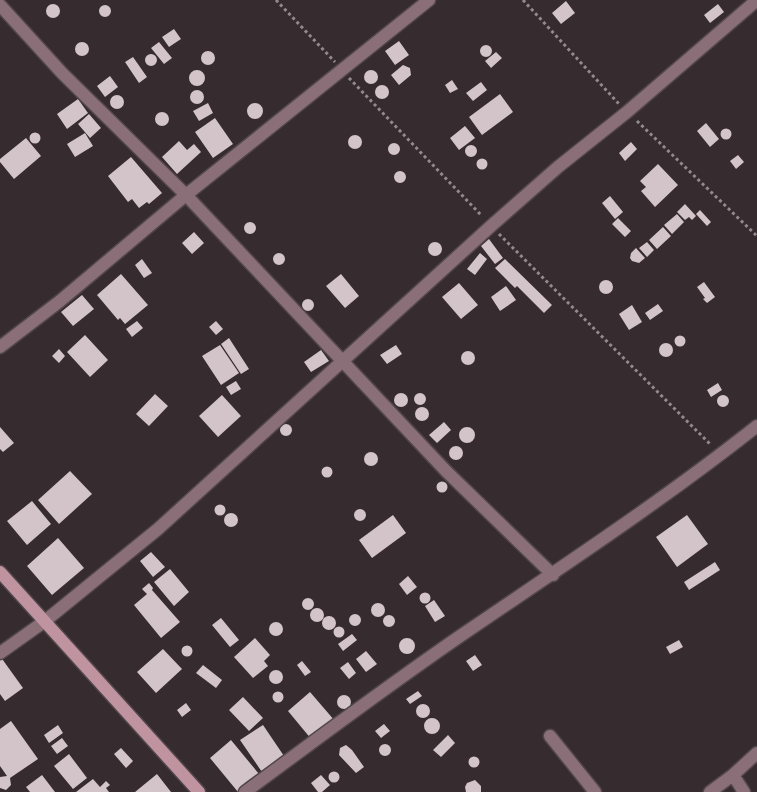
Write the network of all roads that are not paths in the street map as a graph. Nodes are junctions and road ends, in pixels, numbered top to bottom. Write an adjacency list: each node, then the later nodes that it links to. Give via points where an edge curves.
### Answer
1 (429, 0): 4 (street)
2 (757, 0): 6 (street, via 558,167)
3 (0, 4): 4 (street, via 62,73)
4 (186, 195): 5 (street); 6 (street)
5 (0, 347)
6 (343, 362): 9 (street, via 470,496); 10 (street, via 158,529)
7 (757, 426): 9 (street)
8 (0, 572): 10 (main road)
9 (553, 575): 16 (street, via 471,628)
10 (45, 621): 11 (street); 15 (main road)
11 (0, 653)
12 (550, 736): 17 (street)
13 (757, 753): 14 (street)
14 (733, 775): 18 (street); 19 (street)
15 (199, 792)
16 (245, 792)
17 (595, 792)
18 (710, 792)
19 (744, 792)

